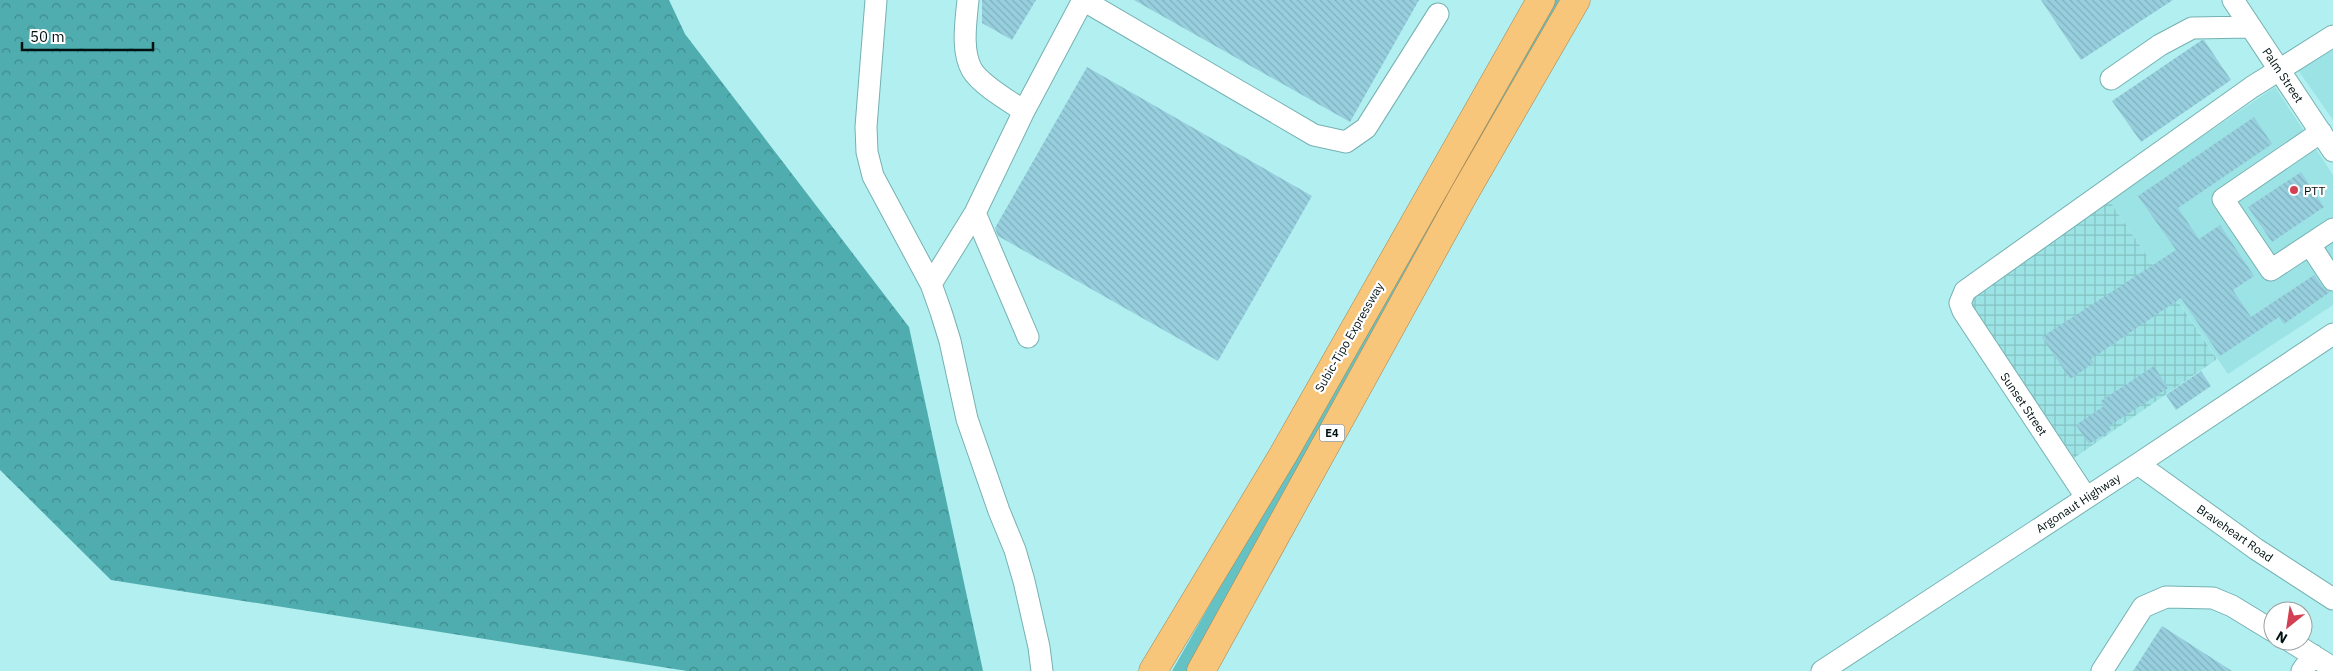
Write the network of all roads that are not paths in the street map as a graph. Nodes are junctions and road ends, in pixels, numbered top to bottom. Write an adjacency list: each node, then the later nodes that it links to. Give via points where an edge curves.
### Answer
1 (876, 0): 19 (street, via 867,152 872,176)
2 (968, 0): 12 (street, via 966,41 972,69 978,78)
3 (1083, 0): 7 (street, via 1314,135 1346,142 1366,128); 12 (street)
4 (1541, 0): 30 (highway, Subic-Tipo Expressway / E4, via 1283,455)
5 (1576, 0): 31 (highway, E4, via 1464,194)
6 (2233, 0): 8 (street, Palm Street)
7 (1438, 14)
8 (2251, 27): 10 (street, Palm Street); 11 (street, via 2192,28 2160,45)
9 (2333, 36): 10 (street)
10 (2279, 69): 13 (street, Palm Street); 23 (street, Sunset Street, via 1973,284 1961,298 1962,311)
11 (2111, 79)
12 (1024, 111): 15 (street)
13 (2321, 132): 14 (street, Palm Street); 17 (street, via 2223,199 2271,270)
14 (2333, 151)
15 (975, 213): 19 (street); 21 (street)
16 (2333, 229): 17 (street)
17 (2310, 245): 18 (street)
18 (2333, 280)
19 (931, 284): 29 (street, via 950,341 970,428 1017,558)
20 (2333, 334): 22 (street, Argonaut Highway)
21 (1028, 337)
22 (2138, 464): 23 (street, Argonaut Highway); 24 (street, Braveheart Road, via 2256,549)
23 (2086, 497): 32 (street, Argonaut Highway)
24 (2333, 599)
25 (2263, 625): 33 (street, via 2213,598 2166,597 2143,607)
26 (2298, 651): 27 (street)
27 (2308, 663): 28 (street)
28 (2333, 668)
29 (1042, 671)
30 (1153, 671)
31 (1201, 671)
32 (1822, 671)
33 (2102, 671)

